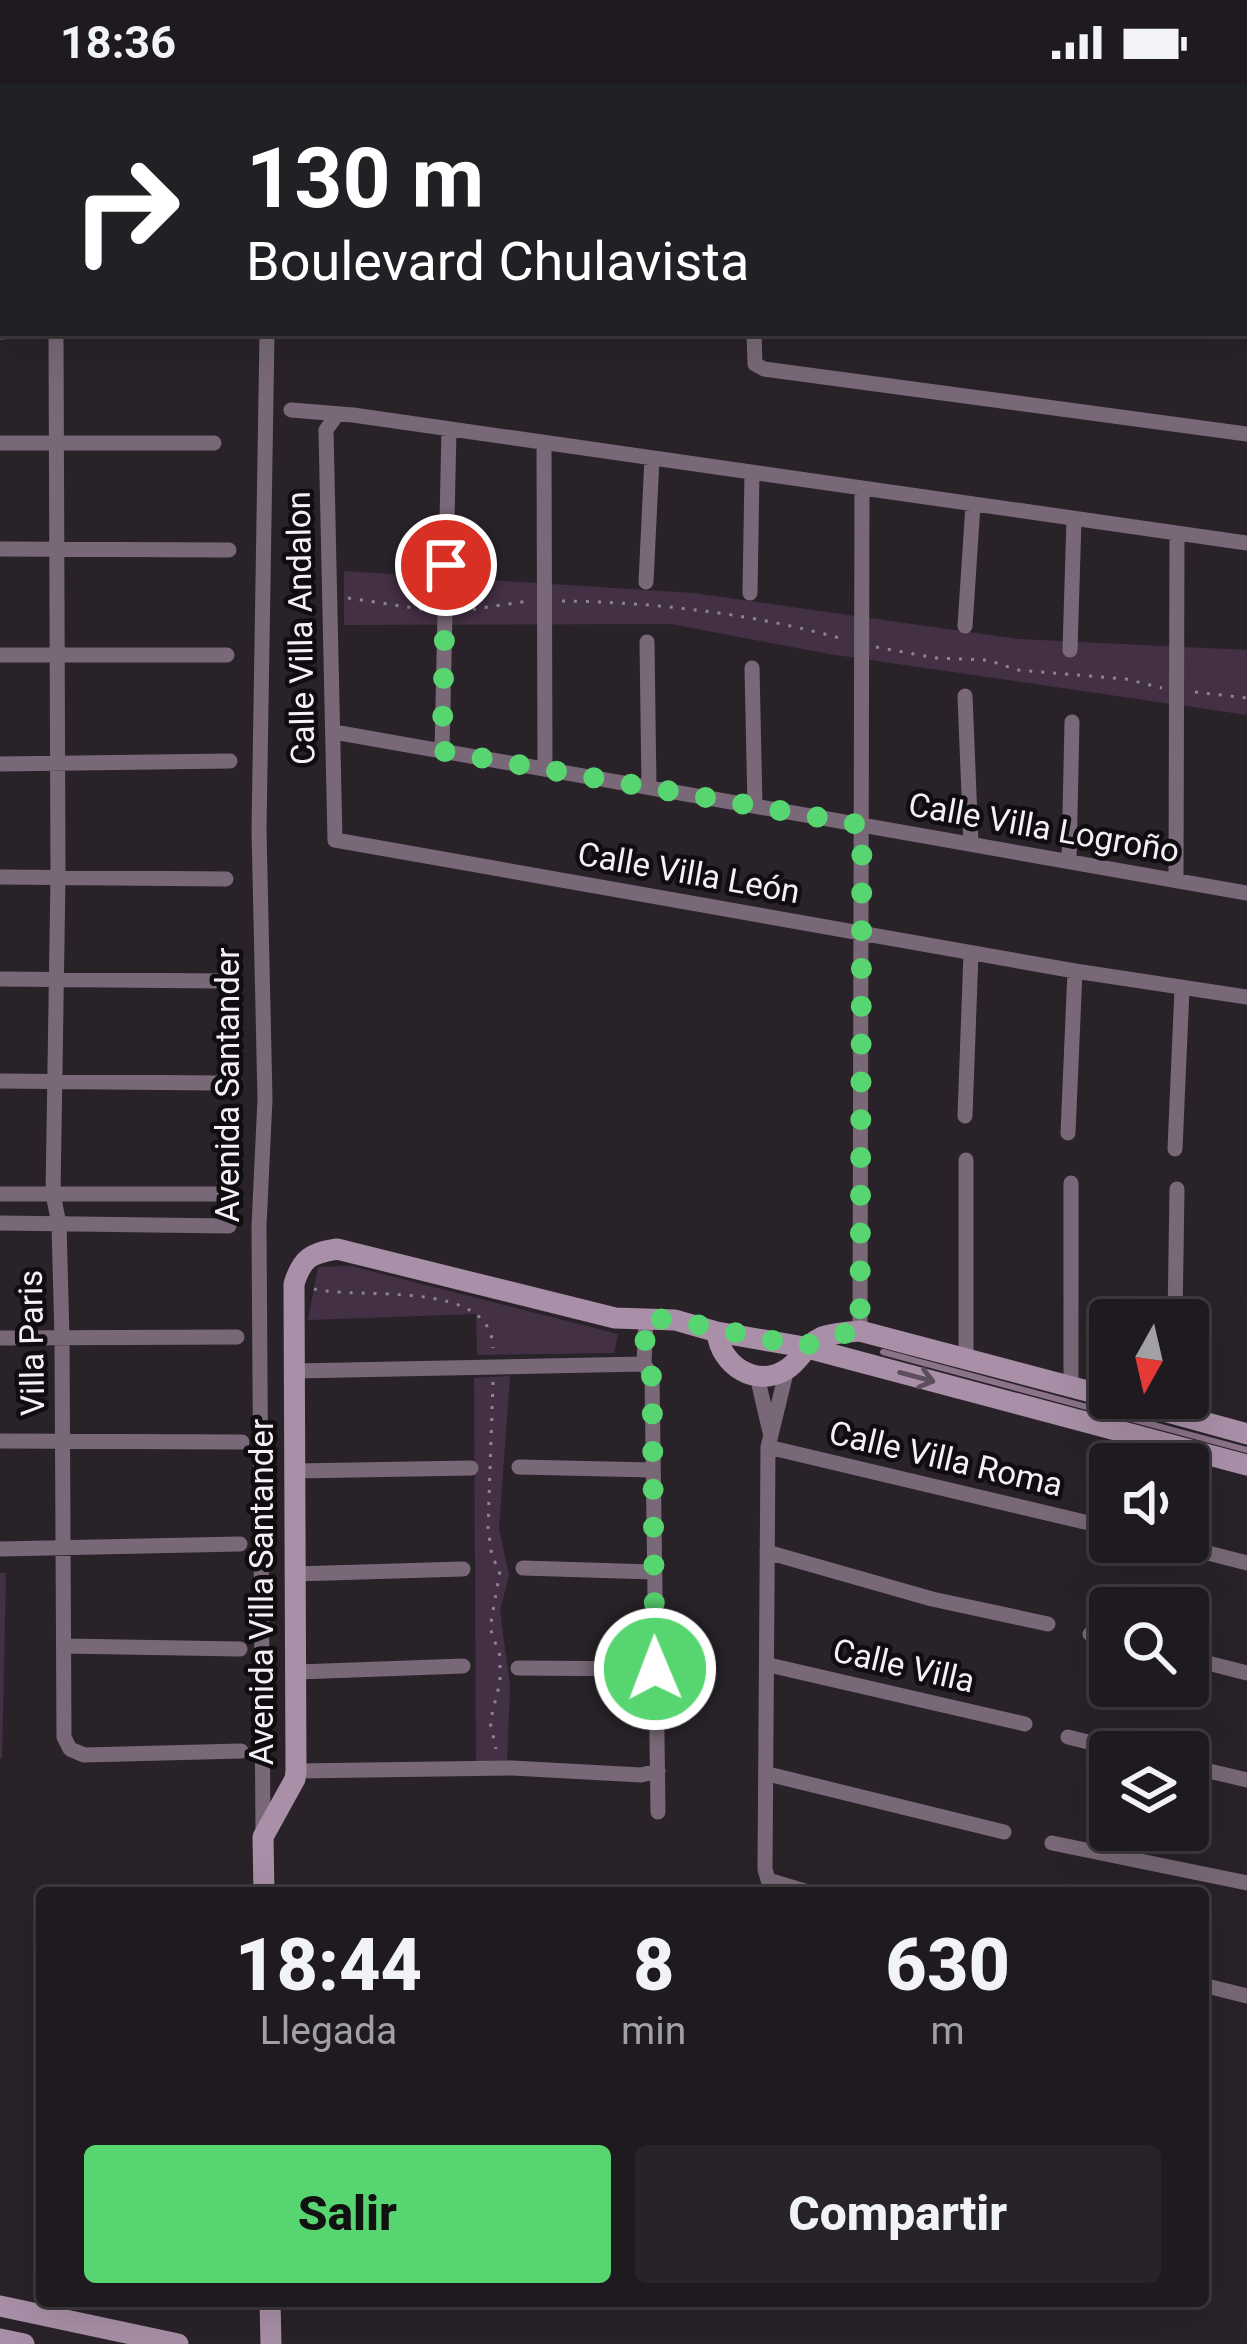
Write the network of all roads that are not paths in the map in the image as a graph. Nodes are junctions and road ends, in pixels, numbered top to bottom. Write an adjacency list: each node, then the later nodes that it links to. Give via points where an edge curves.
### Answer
1 (56, 336): 11 (street, Villa Paris)
2 (267, 336): 131 (street, Avenida Santander)
3 (754, 336): 7 (street, via 755,364)
4 (291, 410): 5 (street)
5 (336, 416): 6 (street); 33 (street, Calle Villa Andalon, via 326,430)
6 (449, 429): 8 (street); 34 (street)
7 (1247, 434)
8 (544, 442): 12 (street); 38 (street)
9 (0, 443): 11 (street)
10 (214, 443): 11 (street)
11 (55, 444): 20 (street, Villa Paris)
12 (652, 458): 13 (street); 22 (street)
13 (752, 473): 14 (street); 23 (street)
14 (862, 489): 15 (street); 41 (street)
15 (973, 505): 16 (street); 24 (street)
16 (1074, 520): 17 (street); 26 (street)
17 (1177, 535): 18 (street); 48 (street)
18 (1247, 543)
19 (0, 549): 20 (street)
20 (55, 549): 21 (street); 27 (street, Villa Paris)
21 (229, 550)
22 (646, 582)
23 (750, 593)
24 (964, 626)
25 (647, 642): 39 (street)
26 (1070, 650)
27 (54, 654): 28 (street); 29 (street); 37 (street, Villa Paris)
28 (0, 655)
29 (227, 655)
30 (752, 668): 40 (street)
31 (964, 696): 43 (street)
32 (1072, 722): 44 (street)
33 (334, 732): 34 (street, Calle Villa Logroño); 42 (street, Calle Villa Andalon)
34 (442, 751): 38 (street, Calle Villa Logroño)
35 (230, 761): 37 (street)
36 (0, 764): 37 (street)
37 (57, 765): 46 (street, Villa Paris)
38 (544, 769): 39 (street, Calle Villa Logroño)
39 (649, 788): 40 (street, Calle Villa Logroño)
40 (755, 806): 41 (street, Calle Villa Logroño)
41 (862, 825): 43 (street, Calle Villa Logroño); 50 (street)
42 (335, 841): 50 (street, Calle Villa León)
43 (971, 844): 44 (street, Calle Villa Logroño)
44 (1070, 861): 48 (street, Calle Villa Logroño)
45 (0, 878): 46 (street)
46 (58, 878): 47 (street); 54 (street, Villa Paris)
47 (226, 879)
48 (1176, 880): 49 (street, Calle Villa Logroño)
49 (1247, 893)
50 (861, 932): 51 (street, Calle Villa León); 75 (street)
51 (971, 953): 52 (street, Calle Villa León); 61 (street)
52 (1075, 971): 56 (street, Calle Villa León); 62 (street)
53 (0, 979): 54 (street)
54 (56, 979): 55 (street); 59 (street, Villa Paris)
55 (220, 981)
56 (1182, 989): 57 (street, Calle Villa León); 63 (street)
57 (1247, 998)
58 (0, 1082): 59 (street)
59 (55, 1082): 60 (street); 68 (street, Villa Paris)
60 (215, 1083)
61 (964, 1116)
62 (1068, 1133)
63 (1175, 1148)
64 (966, 1160): 81 (street)
65 (1071, 1183): 86 (street)
66 (1177, 1189): 73 (street)
67 (0, 1194): 68 (street)
68 (53, 1194): 69 (street); 71 (street, Villa Paris)
69 (230, 1194)
70 (0, 1223): 71 (street)
71 (59, 1223): 72 (street); 79 (street, Villa Paris)
72 (230, 1226)
73 (1175, 1299)
74 (646, 1318): 76 (street); 82 (street); 84 (street, Avenida Villa Santander, via 615,1318 337,1249 312,1253 300,1265)
75 (860, 1331): 80 (street); 81 (street)
76 (717, 1332): 80 (street); 85 (street, via 726,1358)
77 (237, 1337): 79 (street)
78 (0, 1338): 79 (street)
79 (62, 1338): 90 (street, Villa Paris)
80 (804, 1347): 83 (street); 94 (street, one-way to 94)
81 (966, 1359): 86 (street)
82 (644, 1364): 84 (street); 97 (street, via 652,1377)
83 (787, 1369): 85 (street); 91 (street)
84 (295, 1371): 98 (street, Avenida Villa Santander)
85 (757, 1376): 91 (street)
86 (1071, 1387): 87 (street)
87 (1089, 1391)
88 (1208, 1419): 89 (street)
89 (1247, 1434)
90 (62, 1440): 92 (street); 93 (street); 101 (street, Villa Paris)
91 (770, 1440): 99 (street, Calle Villa Roma); 103 (street)
92 (0, 1441)
93 (242, 1442)
94 (1247, 1465)
95 (519, 1467): 97 (street)
96 (471, 1468): 98 (street)
97 (652, 1470): 108 (street)
98 (295, 1471): 109 (street, Avenida Villa Santander)
99 (1089, 1523)
100 (240, 1544): 101 (street)
101 (64, 1547): 102 (street); 111 (street, Villa Paris)
102 (0, 1549)
103 (767, 1552): 110 (street); 114 (street)
104 (1209, 1553): 105 (street)
105 (1247, 1563)
106 (523, 1568): 108 (street)
107 (463, 1569): 109 (street)
108 (653, 1572): 117 (street)
109 (294, 1574): 118 (street, Avenida Villa Santander)
110 (1048, 1624)
111 (64, 1646): 112 (street); 123 (street, Villa Paris, via 70,1749)
112 (240, 1649)
113 (1209, 1663): 119 (street)
114 (769, 1665): 120 (street, Calle Villa); 127 (street)
115 (463, 1666): 118 (street)
116 (518, 1668): 117 (street)
117 (655, 1669): 125 (street)
118 (298, 1672): 124 (street, Avenida Villa Santander)
119 (1247, 1673)
120 (1025, 1724)
121 (1068, 1738): 122 (street)
122 (1089, 1743)
123 (241, 1750)
124 (296, 1771): 125 (street); 131 (street, Avenida Villa Santander)
125 (658, 1771): 129 (street)
126 (1209, 1771): 128 (street)
127 (768, 1774): 130 (street); 135 (street, via 768,1880)
128 (1247, 1780)
129 (658, 1813)
130 (1004, 1832)
131 (263, 1837): 134 (street, Avenida Villa Santander)
132 (1052, 1843): 133 (street)
133 (1247, 1883)
134 (264, 1887)
135 (792, 1887)
136 (1209, 1986): 137 (street)
137 (1247, 1996)
138 (0, 2306): 142 (street)
139 (271, 2307): 143 (street)
140 (0, 2338): 141 (street)
141 (24, 2344)
142 (178, 2344)
143 (271, 2344)

